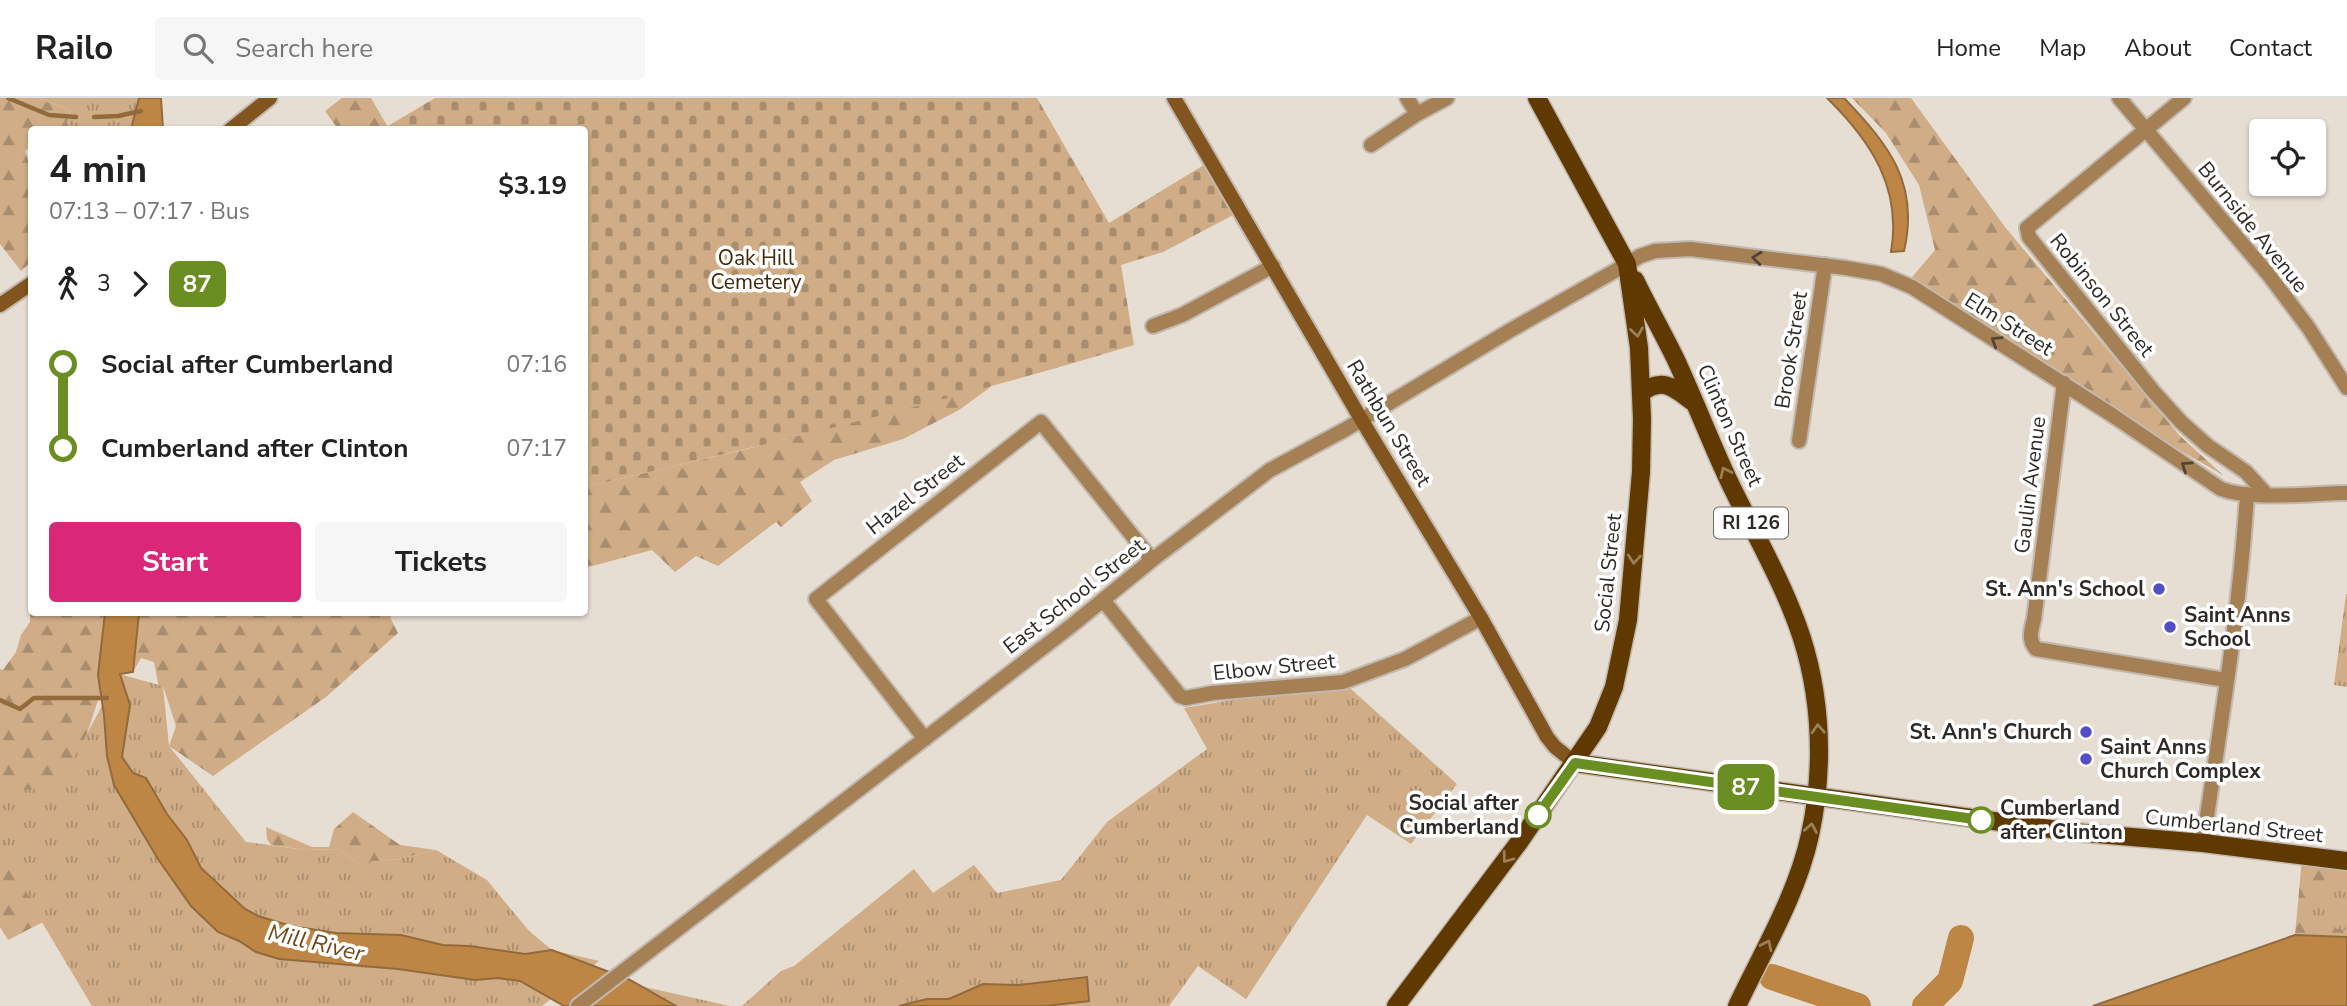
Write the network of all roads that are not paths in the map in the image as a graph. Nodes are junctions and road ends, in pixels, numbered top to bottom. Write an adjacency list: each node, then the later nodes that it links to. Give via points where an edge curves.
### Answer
1 (270, 98): 9 (main road)
2 (1174, 98): 14 (main road, Rathbun Street)
3 (1408, 98): 8 (street)
4 (1447, 98): 8 (street)
5 (1538, 98): 12 (main road, Social Street / RI 126)
6 (2119, 98): 10 (street, Burnside Avenue)
7 (2184, 98): 10 (street, Robinson Street)
8 (1418, 114): 11 (street)
9 (235, 126)
10 (2145, 129): 19 (street, Burnside Avenue, via 2268,274); 26 (street, Robinson Street, via 2027,228 2029,237 2181,422 2246,472)
11 (1371, 145)
12 (1627, 264): 13 (street, Elm Street, one-way to 12, via 1689,249 1656,251); 20 (main road, Social Street / RI 126, one-way to 20); 21 (main road, Clinton Street / RI 126); 22 (street, East School Street)
13 (1825, 265): 18 (street, Elm Street, one-way to 13, via 1912,287 1881,274); 23 (street, Brook Street)
14 (1273, 266): 17 (street, via 1182,316); 22 (main road, Rathbun Street)
15 (28, 286): 16 (main road)
16 (0, 305)
17 (1153, 326)
18 (2064, 383): 25 (street, Elm Street, one-way to 18, via 2211,484); 30 (street, Gaulin Avenue, via 2031,642 2036,649)
19 (2347, 388)
20 (1641, 393): 21 (main road, via 1664,384); 32 (main road, Social Street / RI 126, one-way to 32, via 1641,472 1624,644 1607,708)
21 (1693, 402): 33 (main road, Clinton Street / RI 126, one-way to 21, via 1817,706 1807,654 1792,611)
22 (1361, 419): 27 (street, East School Street, via 1270,470); 29 (main road, Rathbun Street)
23 (1799, 441)
24 (2347, 493): 26 (street, Elm Street)
25 (2247, 494): 26 (street, Elm Street); 30 (street)
26 (2267, 495)
27 (1152, 560): 28 (street, East School Street); 31 (street, Hazel Street, via 1041,422 816,598)
28 (1103, 600): 29 (street, Elbow Street, via 1185,698 1343,682 1405,659); 31 (street, East School Street)
29 (1481, 618): 32 (main road, Rathbun Street, via 1547,737)
30 (2226, 680): 34 (street)
31 (925, 739): 36 (street, East School Street)
32 (1575, 763): 33 (main road, Cumberland Street); 37 (main road, Social Street, one-way to 37)
33 (1816, 797): 34 (main road, Cumberland Street, via 2073,832); 38 (main road, Clinton Street, one-way to 33, via 1800,870)
34 (2203, 843): 35 (main road, Cumberland Street)
35 (2347, 861)
36 (578, 1006)
37 (1396, 1006)
38 (1737, 1006)

